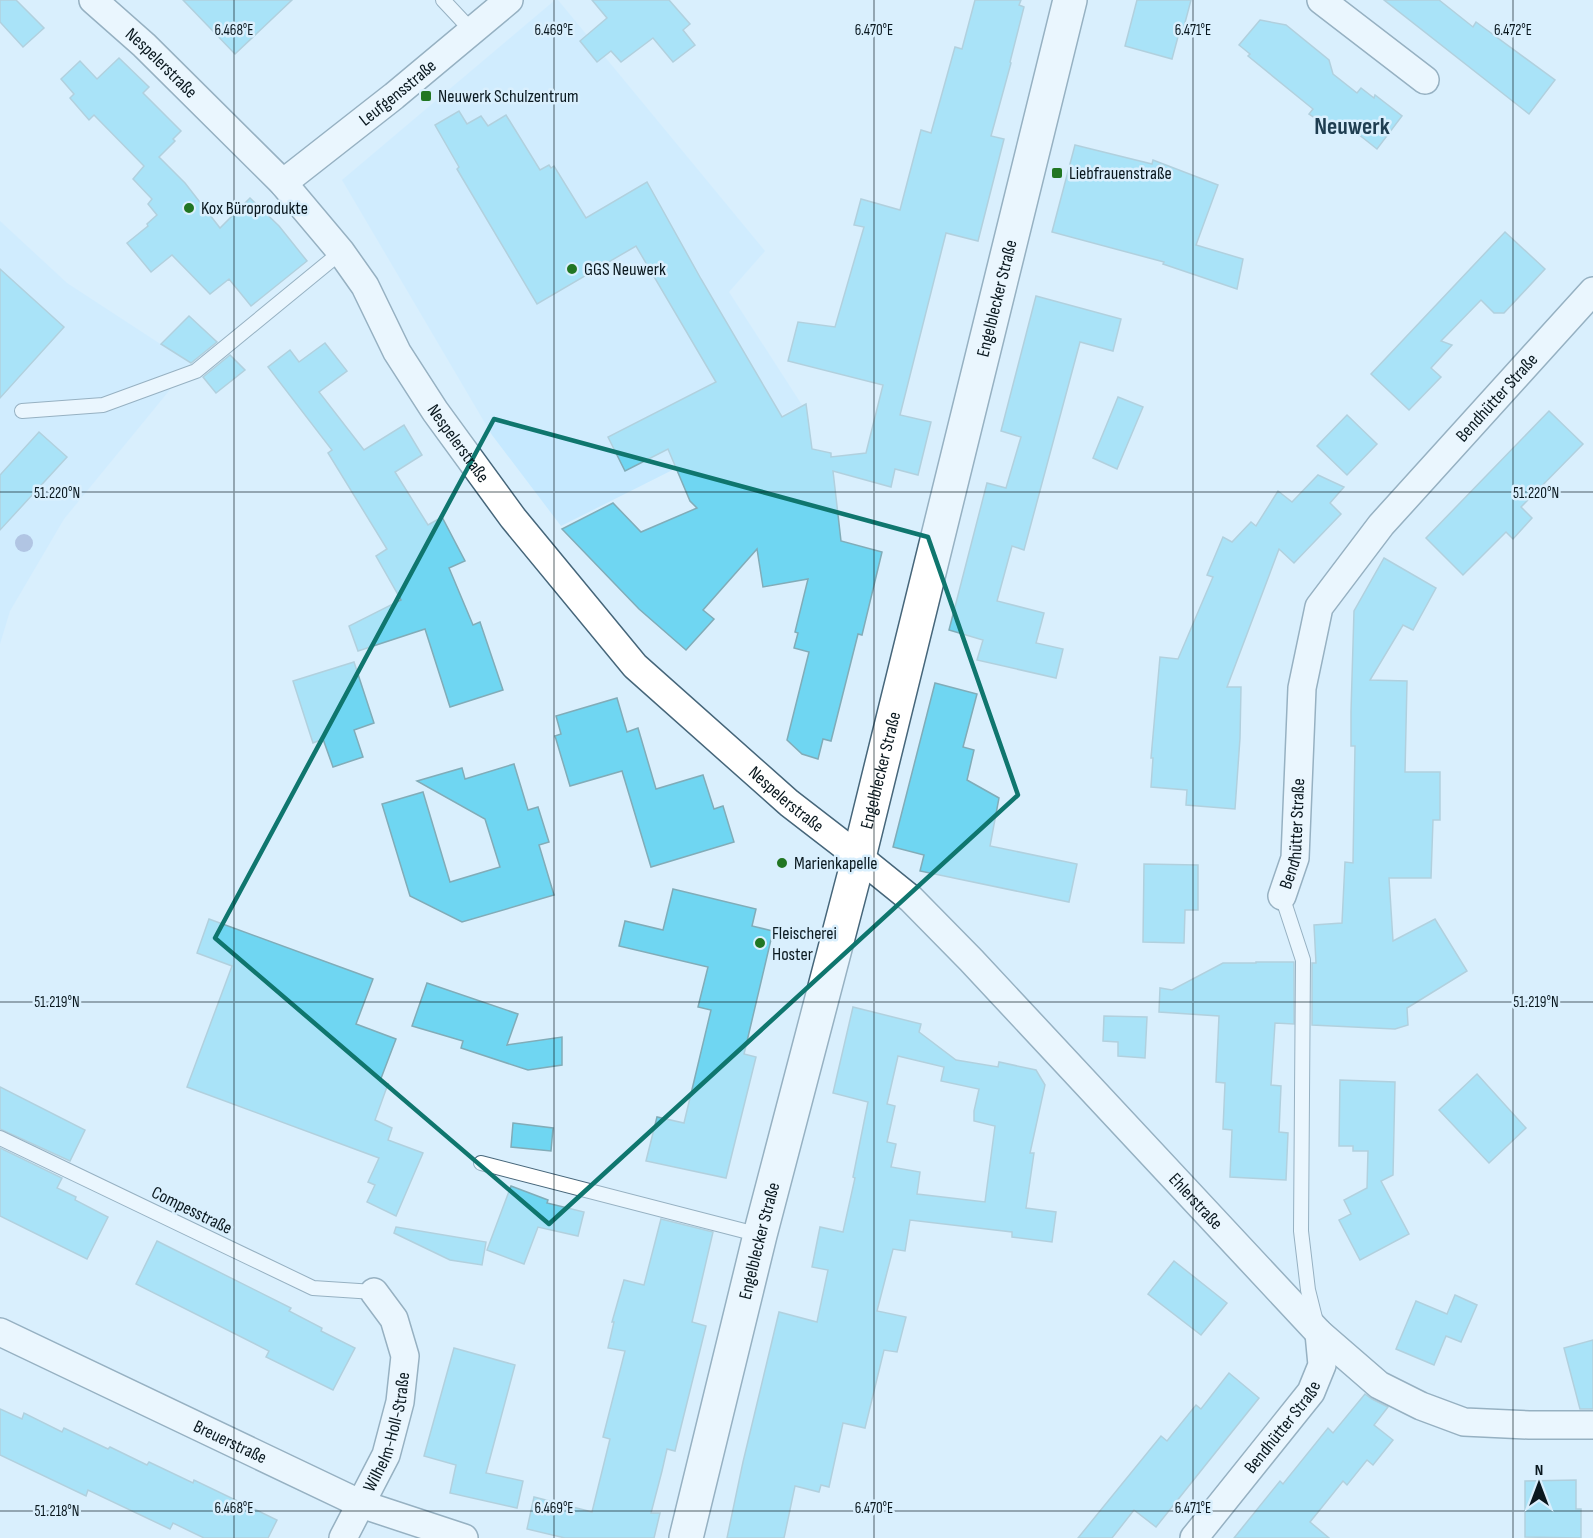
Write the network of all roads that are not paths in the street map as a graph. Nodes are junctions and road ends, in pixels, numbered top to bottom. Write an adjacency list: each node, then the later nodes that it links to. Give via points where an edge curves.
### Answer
1 (93, 0): 8 (street, Nespelerstraße)
2 (443, 0): 6 (lane)
3 (1070, 0): 12 (street, Engelblecker Straße)
4 (1321, 0): 7 (street)
5 (500, 3): 6 (street, Leufgensstraße)
6 (472, 31): 8 (street, Leufgensstraße)
7 (1425, 81)
8 (283, 183): 9 (street, Nespelerstraße)
9 (341, 252): 11 (lane, via 196,371 103,405); 12 (street, Nespelerstraße, via 365,286 397,352 435,411 513,518 635,666 789,803)
10 (1593, 291): 13 (street, Bendhütter Straße, via 1381,525 1319,607 1302,687 1295,858)
11 (22, 411)
12 (858, 857): 16 (street, Engelblecker Straße); 19 (street, Ehlerstraße, via 911,899 971,960)
13 (1282, 896): 19 (lane, Bendhütter Straße, via 1303,960 1301,1231 1308,1290)
14 (0, 1138): 17 (lane, Compesstraße, via 313,1288)
15 (481, 1163): 16 (lane)
16 (760, 1236): 24 (street, Engelblecker Straße)
17 (374, 1292): 21 (street, Wilhelm-Holl-Straße, via 394,1319 405,1356 400,1402 386,1455)
18 (0, 1332): 21 (street, Breuerstraße)
19 (1319, 1333): 20 (street, Ehlerstraße, via 1379,1385 1464,1422); 25 (street, Bendhütter Straße, via 1322,1365 1311,1392)
20 (1593, 1425)
21 (361, 1504): 22 (street, Wilhelm-Holl-Straße); 23 (street, Breuerstraße)
22 (344, 1538)
23 (464, 1538)
24 (686, 1538)
25 (1194, 1538)

